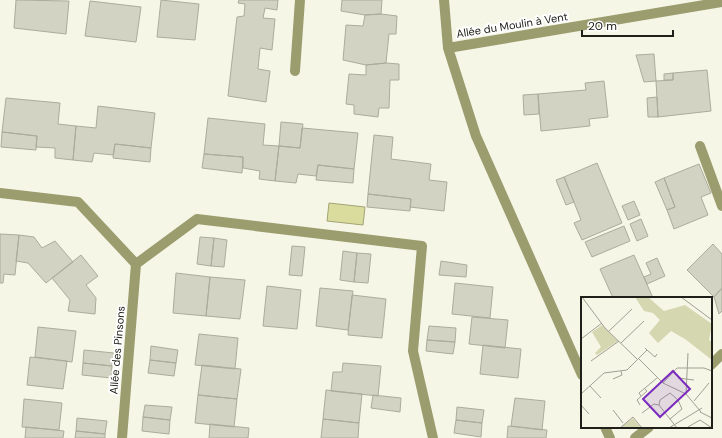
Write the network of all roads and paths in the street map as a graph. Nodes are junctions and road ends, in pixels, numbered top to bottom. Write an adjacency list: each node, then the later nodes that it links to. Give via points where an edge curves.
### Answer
1 (300, 0): 5 (street)
2 (444, 0): 4 (street)
3 (722, 2): 4 (street, Allée du Moulin à Vent)
4 (448, 48): 12 (street, via 476,136)
5 (295, 71)
6 (700, 146): 8 (street)
7 (0, 193): 9 (street, via 78,202)
8 (722, 206)
9 (136, 264): 15 (street, Allée des Pinsons); 16 (street, via 197,219 422,246 413,351)
10 (722, 354): 11 (street)
11 (712, 364)
12 (581, 373)
13 (605, 428): 17 (street)
14 (648, 428): 18 (street)
15 (122, 438)
16 (433, 438)
17 (610, 438)
18 (635, 438)

